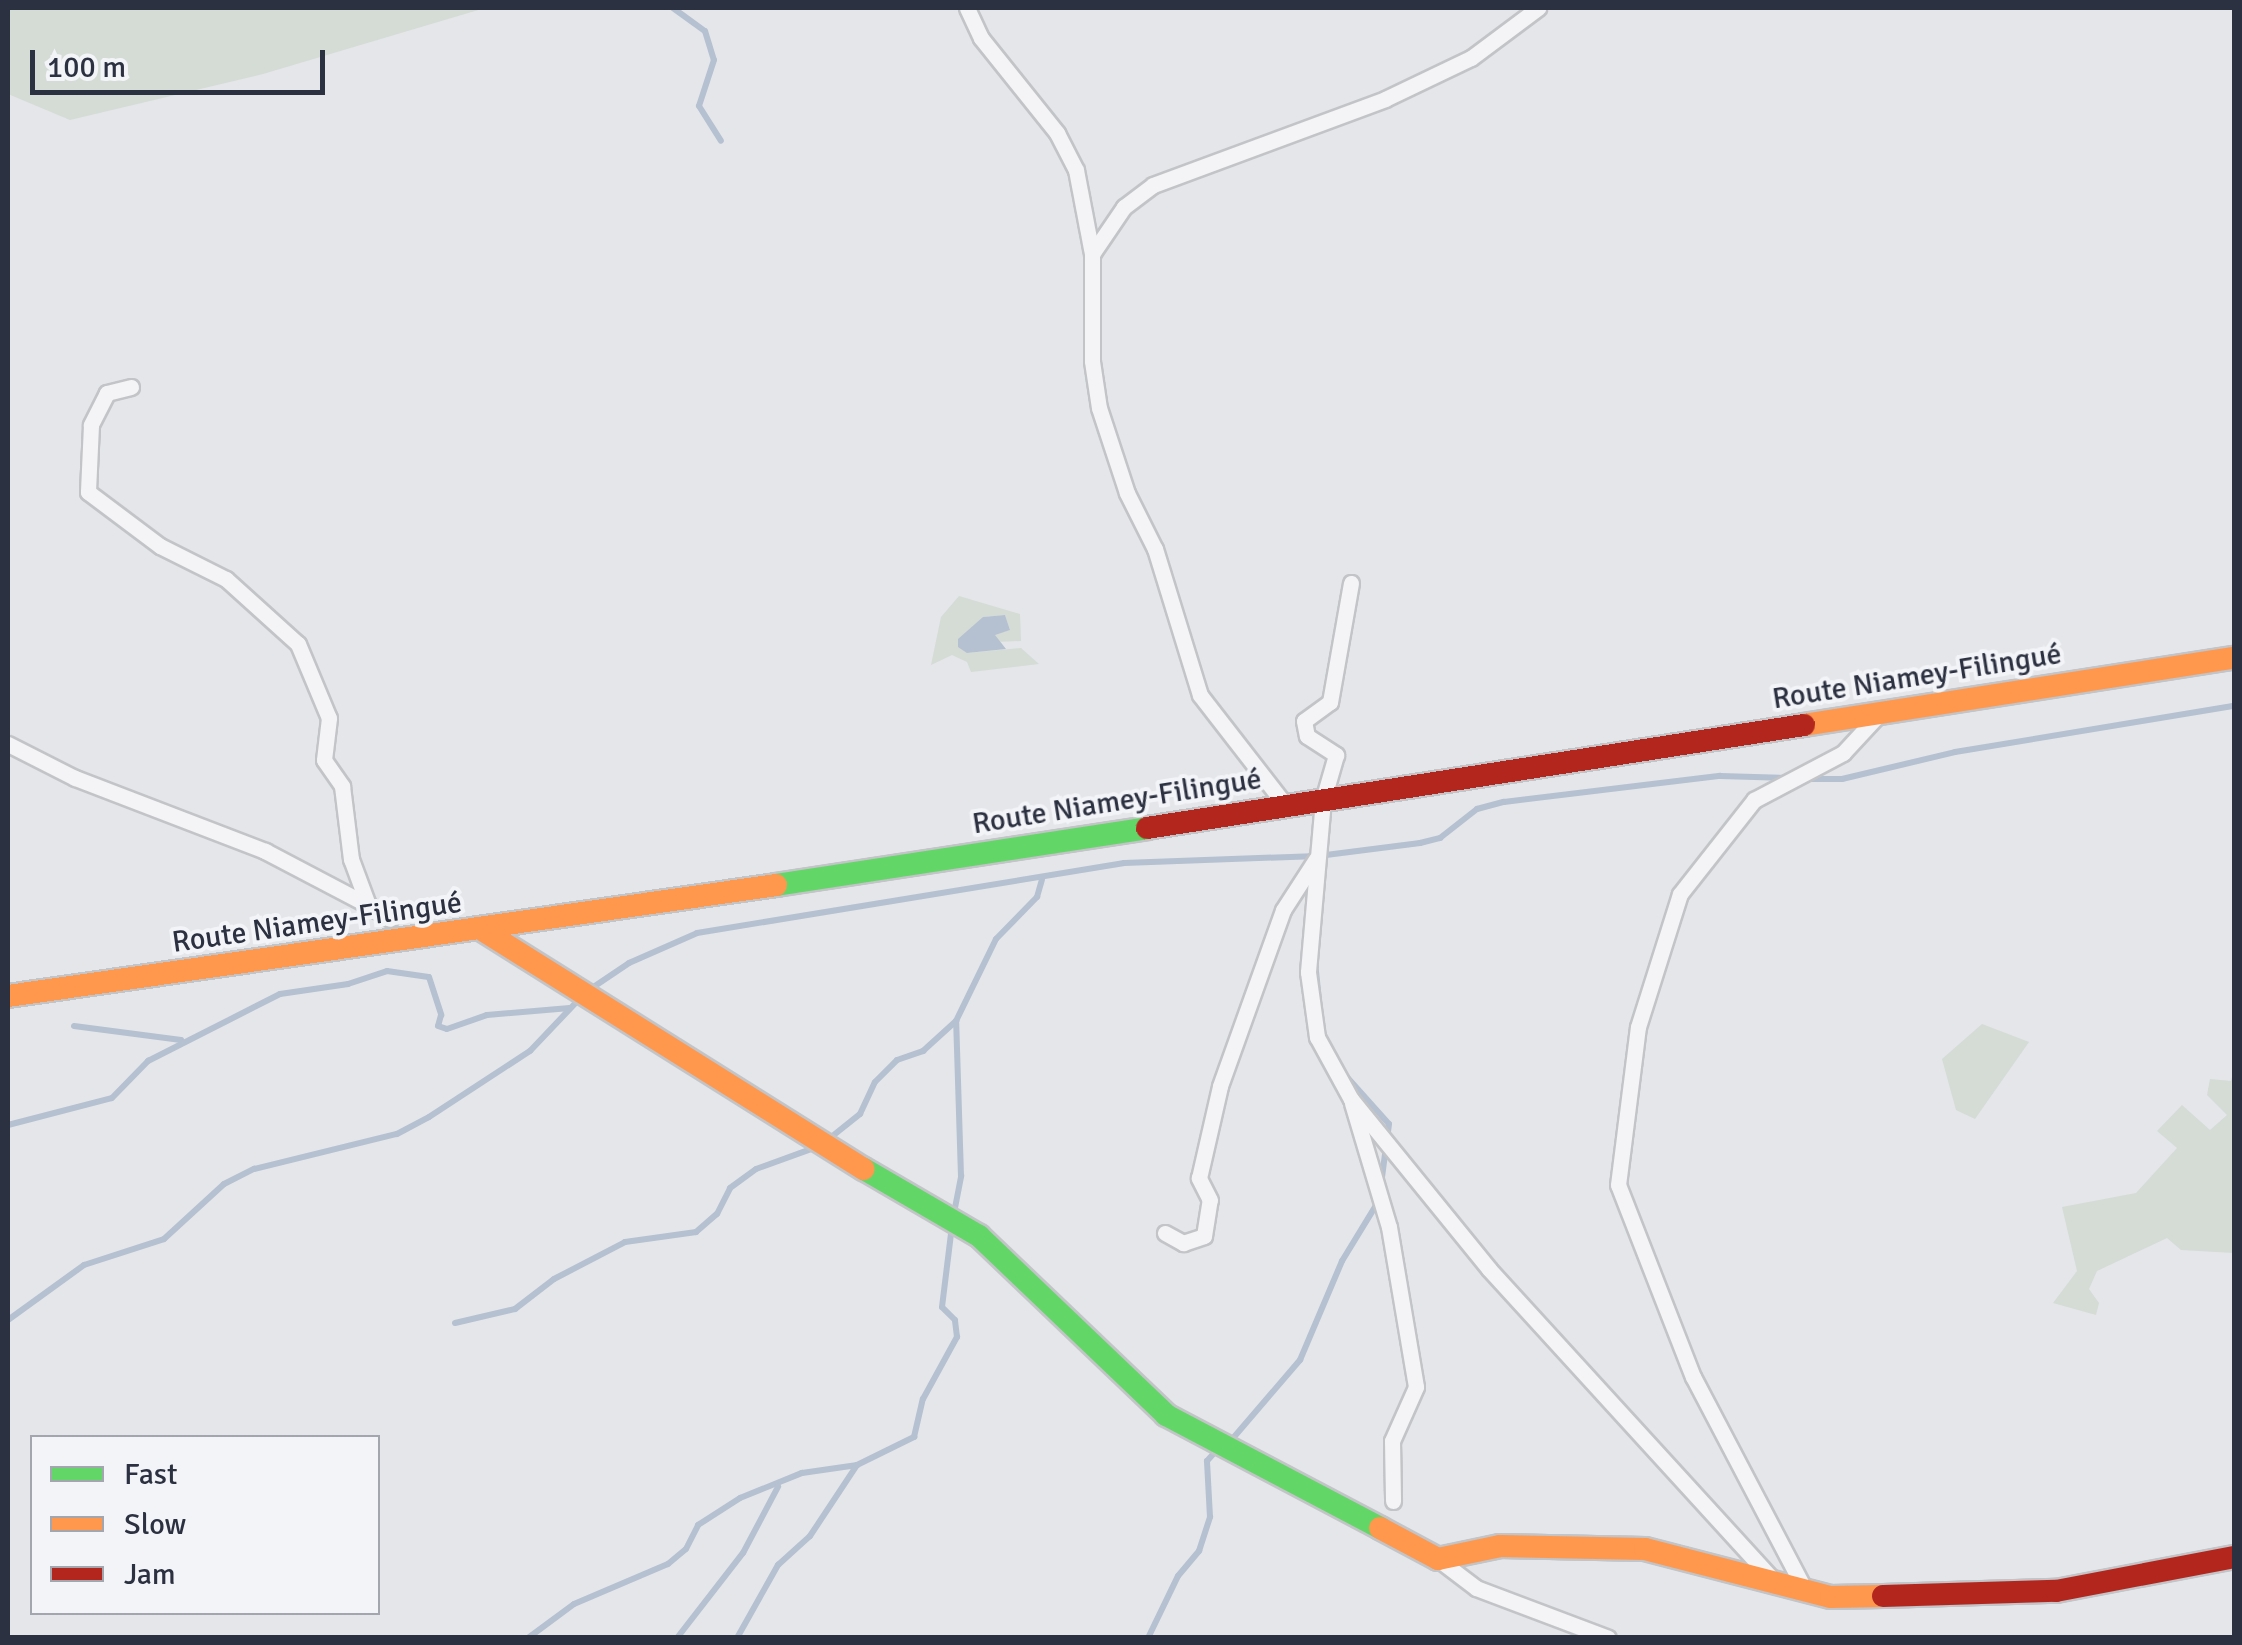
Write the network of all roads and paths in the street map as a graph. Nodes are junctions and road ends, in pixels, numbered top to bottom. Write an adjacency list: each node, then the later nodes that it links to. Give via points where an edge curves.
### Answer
1 (967, 8): 3 (street, via 980,38 1058,134 1076,170)
2 (1538, 8): 3 (street, via 1471,58 1386,100 1154,184 1124,207)
3 (1092, 254): 10 (street, via 1096,392 1127,493 1156,548 1200,695)
4 (131, 387): 12 (street, via 107,393 91,424 88,492 160,546 226,579 298,644 329,718 324,760 342,786 351,859)
5 (1350, 583): 9 (street, via 1330,702 1304,721 1306,736 1336,754)
6 (2234, 658): 7 (main road, Route Niamey-Filingué)
7 (1880, 714): 9 (main road, Route Niamey-Filingué); 22 (street, via 1844,753 1754,800 1680,894 1638,1027 1618,1185 1694,1377)
8 (8, 744): 12 (street, via 74,778 265,852)
9 (1323, 800): 10 (main road, Route Niamey-Filingué); 11 (street)
10 (1286, 806): 14 (main road, Route Niamey-Filingué)
11 (1318, 856): 16 (street, via 1308,972 1318,1037); 17 (street, via 1283,910 1220,1086 1199,1178 1210,1200 1204,1236 1183,1243)
12 (368, 905): 13 (street)
13 (390, 919)
14 (484, 931): 15 (main road, Route Niamey-Filingué); 20 (main road, via 764,1111 979,1236 1166,1415)
15 (8, 996)
16 (1351, 1099): 18 (street, via 1389,1227 1416,1387 1392,1442); 21 (street, via 1528,1314 1738,1550)
17 (1165, 1233)
18 (1393, 1501)
19 (2234, 1557): 22 (main road, via 2056,1591)
20 (1438, 1559): 21 (main road, via 1500,1546 1644,1549); 23 (street, via 1476,1588)
21 (1781, 1588): 22 (main road)
22 (1808, 1595)
23 (1608, 1638)

